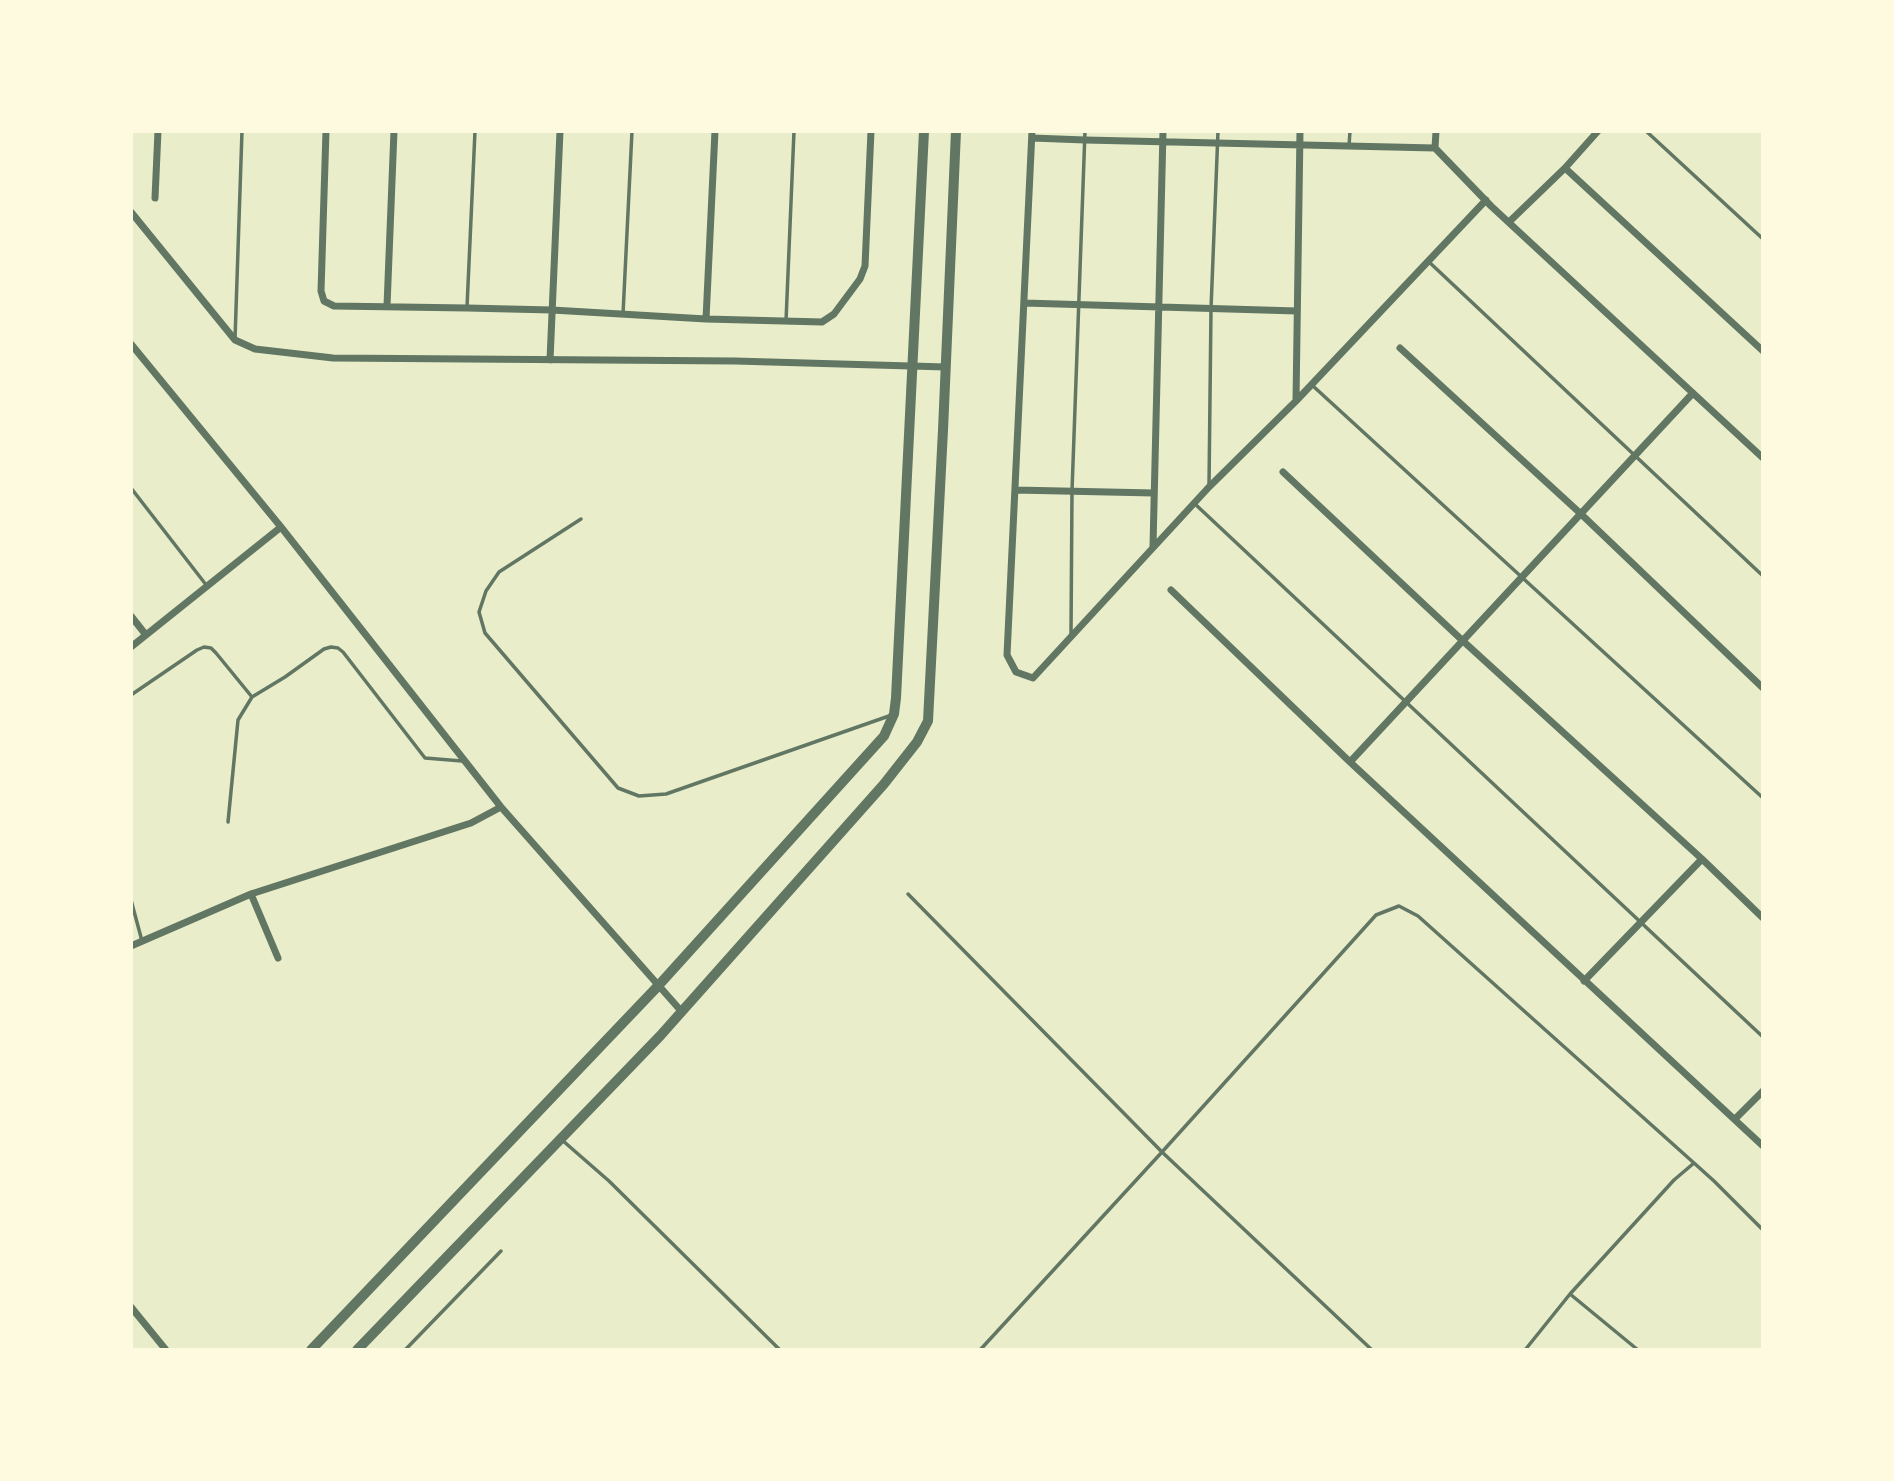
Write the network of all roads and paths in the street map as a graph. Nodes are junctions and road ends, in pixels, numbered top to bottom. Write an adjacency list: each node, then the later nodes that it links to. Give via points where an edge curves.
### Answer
1 (158, 131): 29 (street)
2 (242, 131): 46 (lane)
3 (326, 131): 37 (street, via 324,302)
4 (394, 131): 37 (street)
5 (475, 131): 38 (lane)
6 (560, 131): 41 (street)
7 (632, 131): 43 (lane)
8 (715, 131): 44 (street)
9 (794, 131): 45 (lane)
10 (871, 131): 45 (street, via 860,279 834,314 822,322)
11 (924, 131): 51 (street)
12 (956, 131): 52 (street)
13 (1085, 131): 22 (lane)
14 (1163, 131): 23 (street)
15 (1218, 131): 24 (lane)
16 (1300, 131): 25 (street)
17 (1350, 131): 26 (lane)
18 (1436, 131): 27 (street)
19 (1598, 131): 28 (street)
20 (1646, 131): 33 (lane)
21 (1032, 134): 22 (street); 35 (street)
22 (1084, 140): 23 (street); 36 (lane)
23 (1163, 141): 24 (street); 39 (street)
24 (1217, 142): 25 (street); 40 (lane)
25 (1300, 145): 26 (street); 42 (street)
26 (1349, 146): 27 (street)
27 (1435, 148): 30 (street)
28 (1565, 168): 32 (street); 49 (street)
29 (155, 198)
30 (1488, 203): 32 (street); 34 (street)
31 (131, 212): 46 (street)
32 (1510, 222): 54 (street)
33 (1763, 239)
34 (1428, 261): 53 (street); 56 (lane)
35 (1024, 303): 36 (street); 61 (street)
36 (1078, 304): 39 (street); 62 (lane)
37 (387, 306): 38 (street)
38 (467, 307): 41 (street)
39 (1159, 307): 40 (street); 63 (street)
40 (1211, 309): 42 (street); 59 (lane)
41 (552, 310): 43 (street); 50 (street)
42 (1297, 311): 55 (street)
43 (623, 314): 44 (street)
44 (706, 319): 45 (street)
45 (786, 321)
46 (235, 340): 50 (street, via 255,349 333,359)
47 (131, 344): 67 (street)
48 (1400, 348): 65 (street)
49 (1763, 351)
50 (550, 360): 51 (street)
51 (912, 365): 52 (street); 82 (street)
52 (946, 367): 99 (street, via 928,721 884,784)
53 (1311, 384): 55 (street); 70 (lane)
54 (1693, 393): 56 (street); 57 (street)
55 (1296, 401): 59 (street)
56 (1635, 455): 65 (street); 69 (lane)
57 (1763, 458)
58 (1283, 472): 76 (street)
59 (1209, 487): 64 (street)
60 (131, 488): 71 (lane)
61 (1015, 490): 62 (street); 75 (street, via 1007,655 1016,672 1033,678)
62 (1072, 491): 63 (street); 75 (lane)
63 (1154, 493): 68 (street)
64 (1194, 504): 68 (street); 81 (lane)
65 (1581, 514): 70 (street); 78 (street)
66 (581, 519): 82 (lane, via 499,572 479,612 485,633 618,788 639,796 666,794)
67 (281, 527): 71 (street); 83 (street)
68 (1153, 546): 75 (street)
69 (1763, 576)
70 (1522, 577): 76 (street); 85 (lane)
71 (208, 586): 74 (street)
72 (1171, 590): 84 (street)
73 (131, 616): 74 (street)
74 (146, 635): 77 (street)
75 (1071, 635)
76 (1463, 640): 81 (street); 88 (street)
77 (131, 647)
78 (1763, 688)
79 (131, 695): 80 (lane, via 197,650 211,648)
80 (253, 697): 83 (lane, via 324,649 338,648 425,758); 87 (lane, via 238,720)
81 (1406, 702): 84 (street); 93 (lane)
82 (894, 714): 98 (street, via 884,736)
83 (464, 761): 86 (street)
84 (1350, 762): 97 (street)
85 (1763, 798)
86 (501, 807): 89 (street, via 471,822); 98 (street)
87 (228, 822)
88 (1702, 859): 92 (street); 93 (street)
89 (251, 894): 94 (street); 96 (street)
90 (908, 894): 105 (lane)
91 (131, 900): 94 (lane)
92 (1763, 918)
93 (1641, 922): 97 (street); 100 (lane)
94 (142, 941): 95 (street)
95 (131, 946)
96 (278, 958)
97 (1584, 981): 102 (street)
98 (658, 986): 99 (street); 112 (street)
99 (682, 1012): 103 (street)
100 (1763, 1037)
101 (1763, 1091): 102 (street)
102 (1735, 1119): 104 (street)
103 (561, 1139): 113 (street); 115 (lane)
104 (1763, 1146)
105 (1162, 1152): 106 (lane, via 1376,915 1399,906 1418,916); 116 (lane); 117 (lane)
106 (1694, 1163): 107 (lane); 109 (lane)
107 (1763, 1230)
108 (501, 1251): 114 (lane)
109 (1570, 1294): 118 (lane); 119 (lane)
110 (132, 1311): 111 (street)
111 (166, 1350)
112 (311, 1350)
113 (357, 1350)
114 (405, 1350)
115 (780, 1350)
116 (980, 1350)
117 (1373, 1350)
118 (1525, 1350)
119 (1638, 1350)

